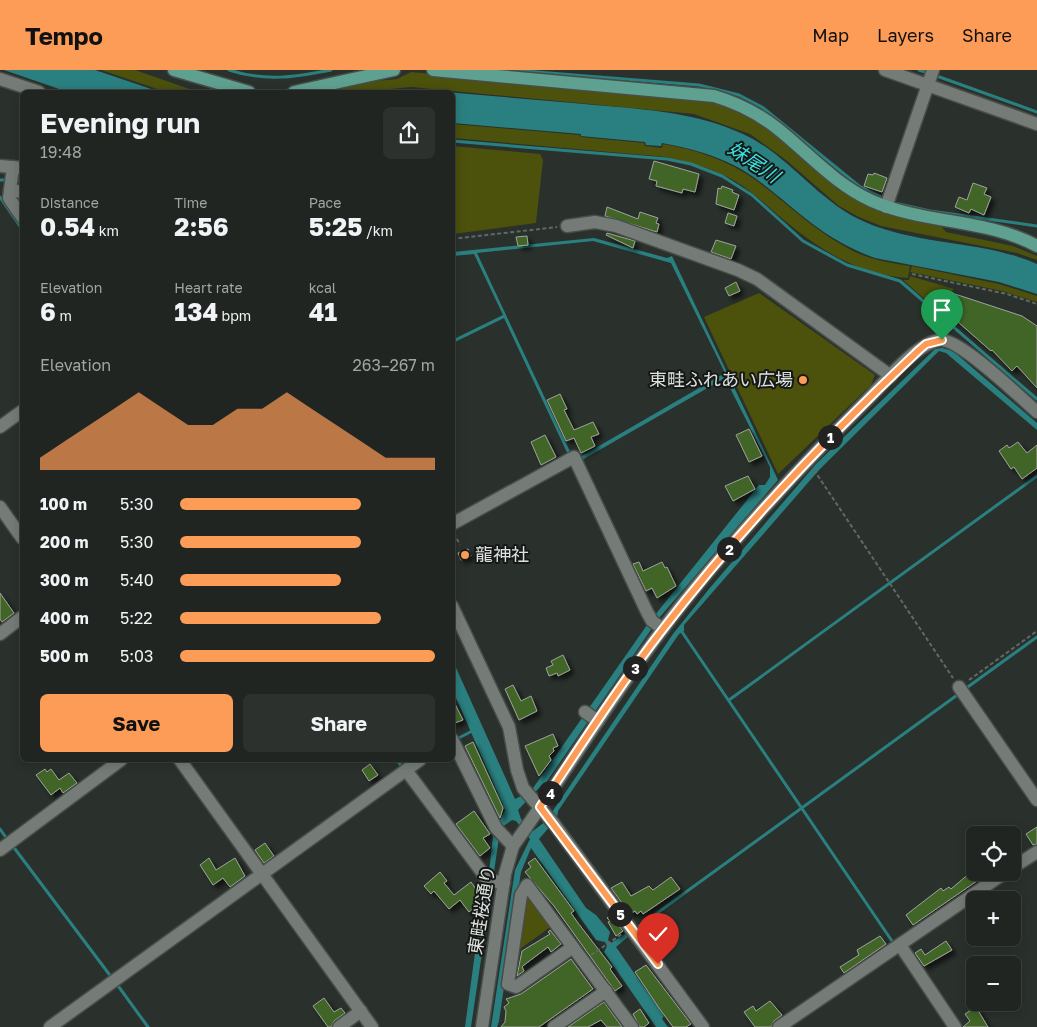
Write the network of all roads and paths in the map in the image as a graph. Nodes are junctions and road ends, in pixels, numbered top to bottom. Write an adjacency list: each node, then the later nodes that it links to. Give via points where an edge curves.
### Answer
1 (174, 70): 8 (main road)
2 (394, 70): 9 (main road)
3 (433, 70): 12 (main road, via 714,96 765,119 839,182)
4 (885, 70): 5 (street)
5 (931, 76): 10 (street); 12 (street)
6 (0, 79): 7 (street)
7 (33, 90)
8 (238, 90)
9 (303, 90)
10 (1037, 124)
11 (13, 178): 13 (street, via 9,198)
12 (886, 207): 16 (main road, via 1016,237)
13 (20, 214)
14 (567, 226): 15 (path); 19 (street, via 595,222 616,226 738,270 757,279)
15 (455, 239)
16 (1037, 246)
17 (912, 274): 18 (path, via 1007,294)
18 (1037, 304)
19 (891, 376): 21 (street, 東畦桜通り, via 926,344 942,340 952,342); 31 (street, 東畦桜通り, via 789,479)
20 (20, 412): 22 (street)
21 (1037, 412)
22 (0, 427)
23 (816, 474): 34 (path)
24 (0, 507): 27 (street)
25 (455, 528): 31 (street, via 573,459)
26 (455, 534): 28 (path)
27 (20, 535)
28 (460, 545)
29 (455, 612): 41 (street, via 507,720 516,770 527,794)
30 (20, 619): 33 (street)
31 (657, 625): 41 (street, 東畦桜通り, via 592,717)
32 (1037, 631): 34 (path)
33 (0, 634)
34 (961, 689): 40 (street)
35 (455, 744): 42 (street, via 499,831)
36 (118, 762): 43 (street)
37 (181, 762): 46 (street)
38 (418, 762): 39 (street)
39 (408, 772): 46 (street); 48 (street, via 488,880)
40 (1037, 800)
41 (547, 816): 42 (street, 東畦桜通り, via 526,829); 61 (street)
42 (513, 846): 48 (street, 東畦桜通り)
43 (0, 850)
44 (1037, 852): 45 (street)
45 (1021, 862)
46 (263, 876): 54 (street); 55 (street)
47 (994, 881): 51 (street)
48 (504, 883): 58 (street, 東畦桜通り)
49 (610, 941): 52 (path)
50 (573, 947): 50 (street, via 516,987 508,984 521,894 527,885); 52 (street)
51 (899, 947): 62 (street); 63 (street)
52 (583, 960): 53 (street)
53 (606, 991): 59 (street); 60 (street)
54 (361, 1011): 56 (street); 57 (street)
55 (50, 1027)
56 (339, 1027)
57 (372, 1027)
58 (482, 1027)
59 (554, 1027)
60 (632, 1027)
61 (703, 1027)
62 (779, 1027)
63 (955, 1027)

